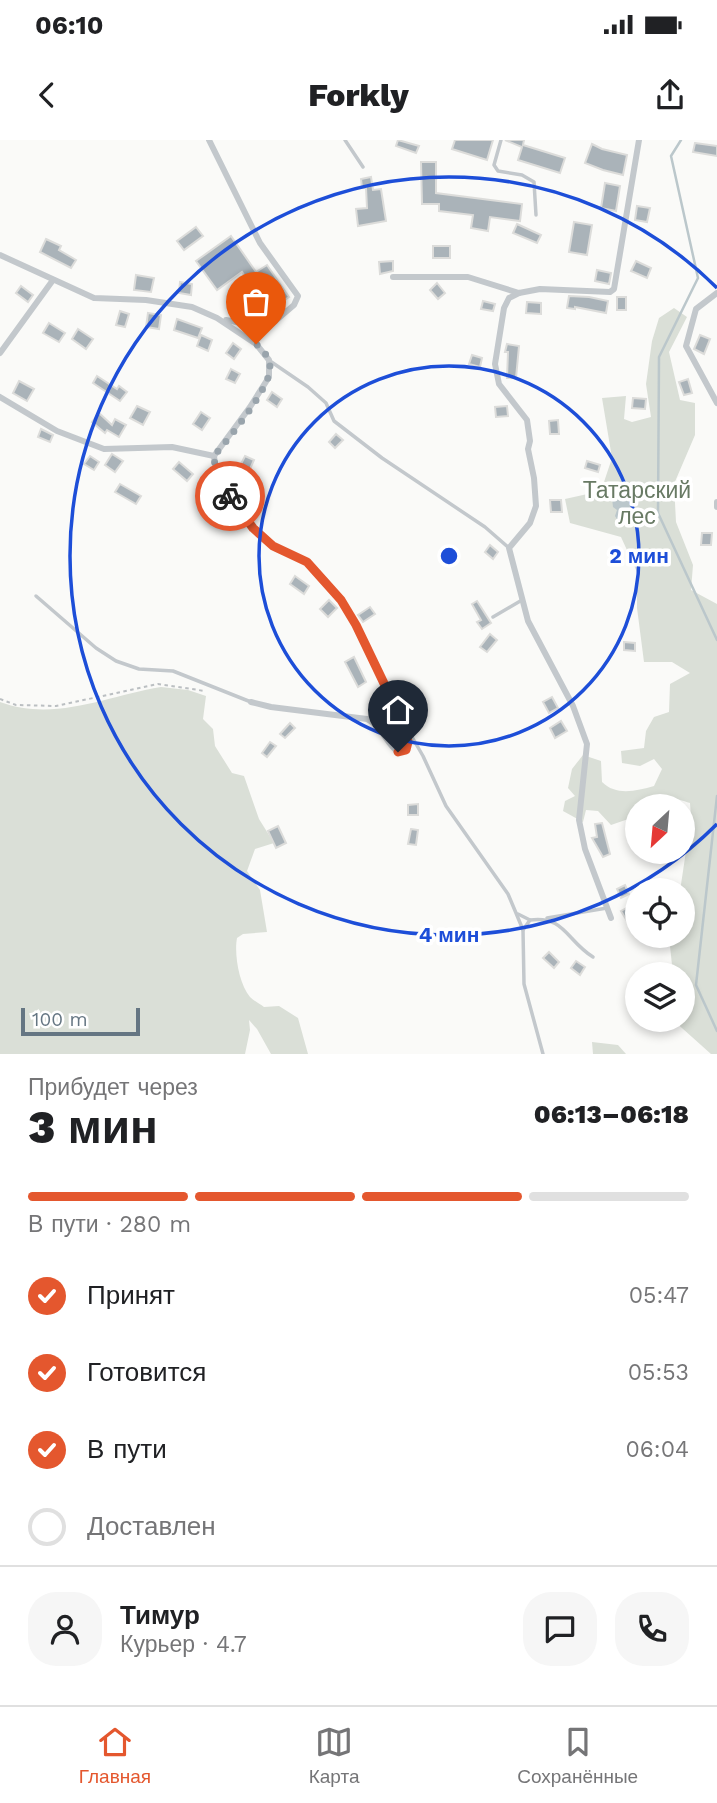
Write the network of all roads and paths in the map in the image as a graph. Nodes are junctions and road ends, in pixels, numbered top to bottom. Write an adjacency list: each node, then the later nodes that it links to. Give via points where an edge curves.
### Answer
1 (209, 140): 13 (street, via 260,243 298,296)
2 (345, 140): 5 (lane)
3 (501, 140): 6 (lane, via 494,165 498,171 534,182)
4 (639, 140): 10 (street, via 614,289)
5 (363, 167)
6 (536, 215)
7 (0, 255): 9 (street)
8 (393, 277): 10 (street, via 468,277)
9 (53, 280): 12 (street, via 94,298 192,307); 15 (street)
10 (519, 293): 20 (street, via 509,298 504,308 495,365 499,384 527,419 536,506 530,523)
11 (717, 293): 18 (street, via 696,309 686,346)
12 (217, 318): 13 (street); 14 (street)
13 (267, 328): 14 (lane)
14 (256, 344): 16 (street)
15 (0, 353)
16 (269, 360): 19 (street, via 265,385); 20 (lane, via 326,403 334,421)
17 (0, 397): 19 (street, via 57,431 104,449 172,447)
18 (717, 403)
19 (214, 456): 27 (street, via 222,486 253,528 273,546 307,562 341,600)
20 (509, 548): 22 (street)
21 (36, 596): 26 (lane, via 116,661 139,669 173,671)
22 (522, 600): 23 (lane); 28 (street, via 527,621 573,706 587,744 579,820)
23 (493, 617)
24 (215, 693): 25 (path, via 159,684 56,706 16,705)
25 (0, 699)
26 (251, 702): 27 (street, via 367,719 382,730 393,748 403,752 408,742)
27 (403, 723): 29 (lane, via 446,806 508,894)
28 (607, 908): 30 (lane); 31 (street)
29 (516, 913): 32 (lane); 33 (lane)
30 (546, 918): 32 (lane); 34 (lane)
31 (611, 918)
32 (530, 920): 33 (lane)
33 (523, 930): 35 (lane, via 524,984)
34 (593, 957)
35 (543, 1054)

